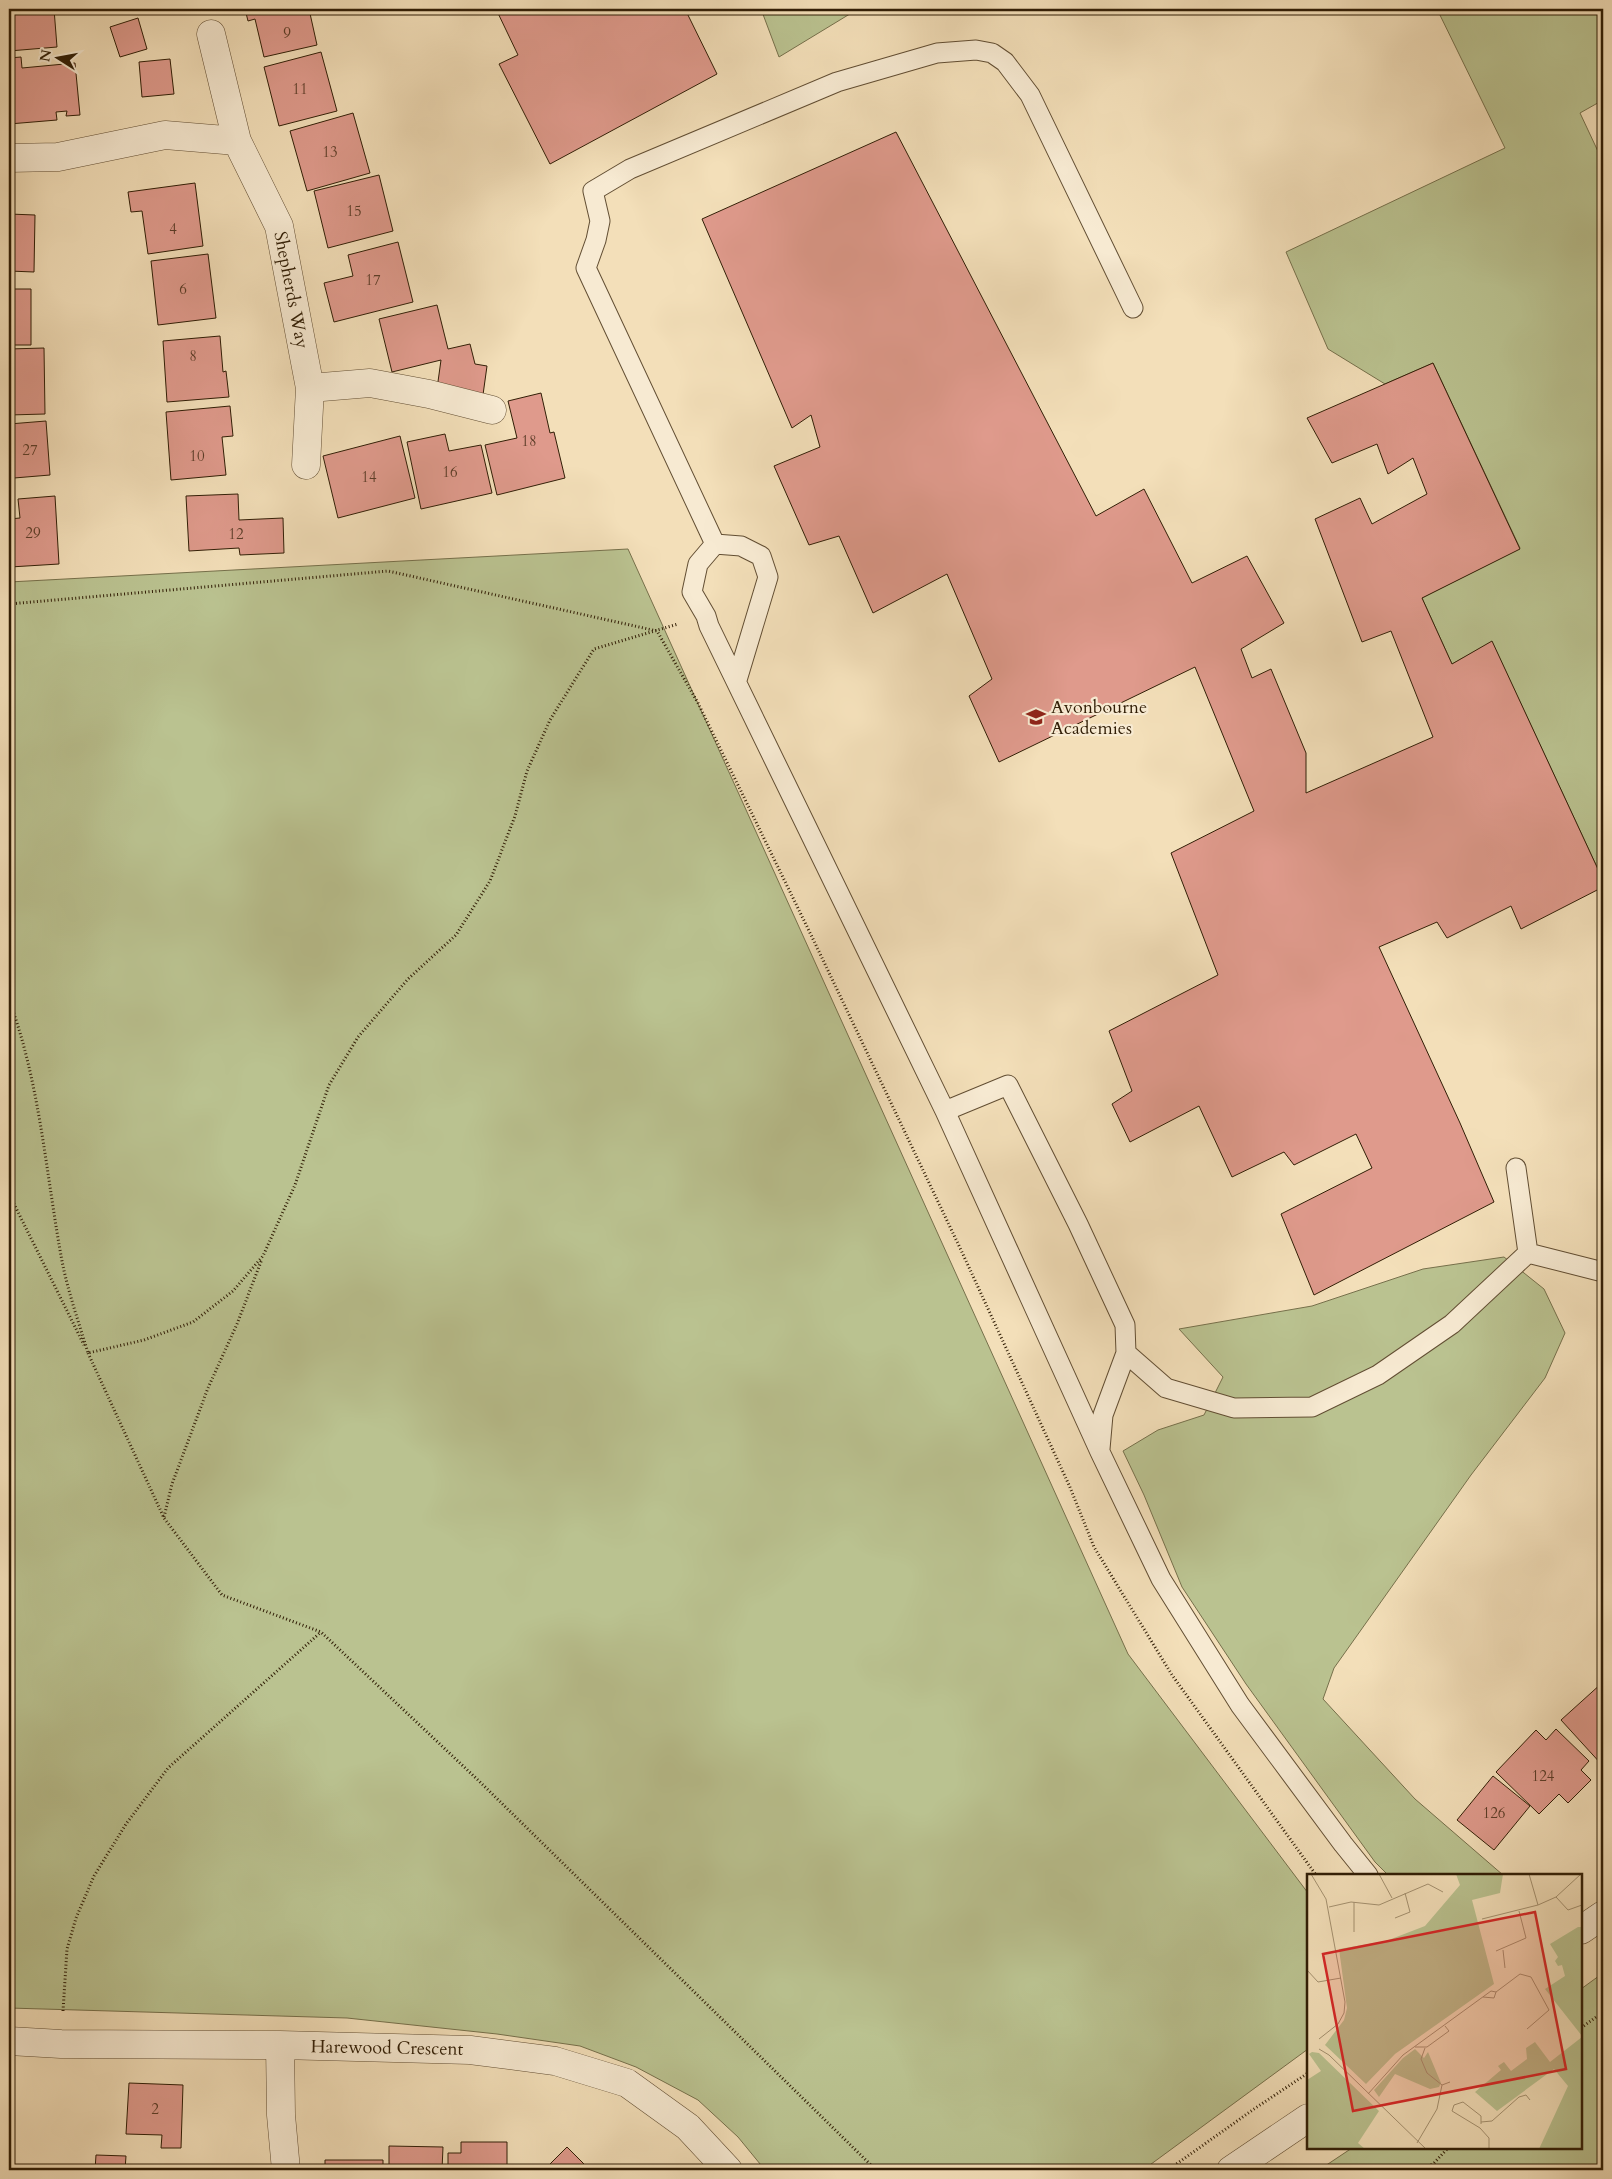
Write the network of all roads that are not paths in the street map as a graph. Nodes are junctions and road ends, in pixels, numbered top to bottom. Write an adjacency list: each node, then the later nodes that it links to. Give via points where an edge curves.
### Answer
1 (211, 34): 2 (street, Shepherds Way)
2 (237, 141): 3 (street, via 165,135 58,157); 5 (street, Shepherds Way, via 279,226)
3 (9, 158)
4 (1133, 308): 8 (lane, via 1030,95 1005,62 992,53 976,50 938,53 837,82 630,169 593,191 600,221 586,268)
5 (310, 388): 6 (street, via 370,383); 7 (street, Shepherds Way)
6 (492, 410)
7 (306, 465)
8 (715, 544): 9 (lane, via 698,564 692,592); 9 (lane, via 740,546 760,556 768,577)
9 (736, 680): 10 (lane)
10 (945, 1111): 14 (lane, via 1008,1085 1125,1325); 15 (lane)
11 (1516, 1168): 12 (lane)
12 (1528, 1253): 13 (lane); 14 (lane, via 1452,1324 1378,1376 1312,1406 1234,1408 1166,1388)
13 (1603, 1272)
14 (1126, 1353): 15 (lane, via 1103,1415)
15 (1100, 1452): 16 (lane, via 1161,1579 1240,1705)
16 (1367, 1874)
17 (1603, 1915): 18 (street)
18 (1582, 1929)
19 (9, 2041): 20 (street, Harewood Crescent)
20 (280, 2045): 22 (street); 23 (street, Harewood Crescent, via 470,2050 555,2061 627,2083 688,2127)
21 (1307, 2119): 24 (street)
22 (286, 2170)
23 (728, 2170)
24 (1231, 2170)

